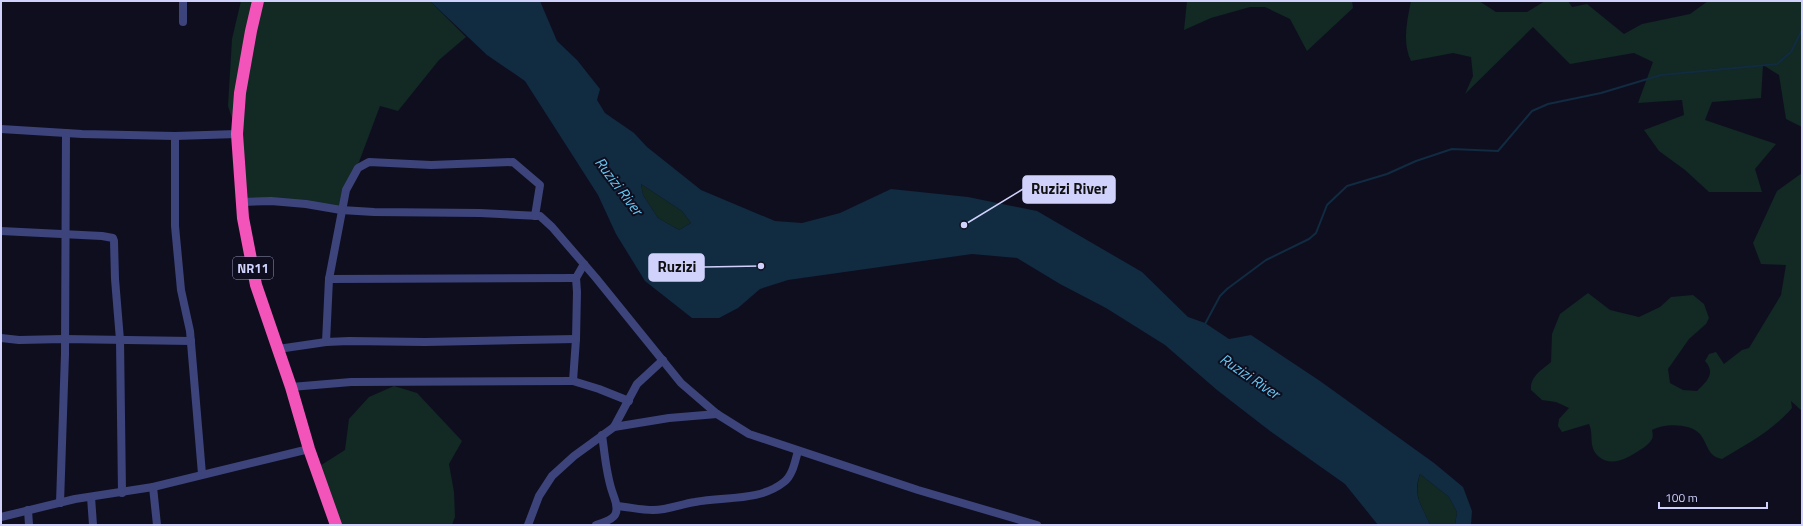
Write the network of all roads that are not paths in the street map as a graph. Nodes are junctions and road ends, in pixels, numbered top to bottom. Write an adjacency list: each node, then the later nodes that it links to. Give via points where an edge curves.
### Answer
1 (183, 1): 3 (street)
2 (258, 1): 6 (highway, NR11, via 243,71)
3 (183, 22)
4 (1, 129): 5 (street)
5 (66, 133): 7 (street); 12 (street)
6 (237, 134): 7 (street); 8 (highway, NR11)
7 (175, 136): 20 (street, via 175,226 181,290)
8 (241, 202): 9 (street, via 271,201); 22 (highway, NR11, via 256,285)
9 (341, 210): 10 (street); 10 (street, via 346,190 358,168 369,162 430,165 513,162 540,185); 15 (street)
10 (535, 216): 13 (street, via 540,216 552,227)
11 (1, 231): 12 (street)
12 (66, 235): 17 (street); 19 (street, via 113,238)
13 (584, 264): 14 (street); 23 (street)
14 (576, 278): 15 (street); 18 (street)
15 (329, 279): 21 (street)
16 (1, 338): 17 (street)
17 (64, 339): 19 (street); 36 (street)
18 (576, 339): 21 (street, via 502,342); 24 (street)
19 (120, 340): 20 (street); 34 (street)
20 (191, 341): 32 (street)
21 (326, 342): 22 (street)
22 (278, 349): 25 (highway, NR11)
23 (663, 360): 26 (street, via 637,384); 27 (street, via 681,383)
24 (573, 381): 25 (street, via 366,382); 26 (street, via 599,388)
25 (291, 387): 30 (highway, NR11)
26 (629, 401): 28 (street)
27 (717, 414): 28 (street, via 669,418); 31 (street, via 749,434)
28 (614, 427): 29 (street)
29 (602, 435): 37 (street, via 609,481); 44 (street, via 552,476 539,496)
30 (309, 449): 32 (street); 43 (highway, NR11)
31 (798, 451): 37 (street, via 792,471 786,480 762,493 656,510); 46 (street)
32 (202, 474): 33 (street)
33 (153, 487): 34 (street); 42 (street)
34 (122, 493): 35 (street)
35 (92, 497): 36 (street); 41 (street)
36 (60, 503): 38 (street)
37 (617, 506): 45 (street, via 616,514 612,518)
38 (28, 510): 39 (street); 40 (street)
39 (1, 517)
40 (29, 525)
41 (93, 525)
42 (157, 525)
43 (336, 525)
44 (528, 525)
45 (596, 525)
46 (1038, 525)

